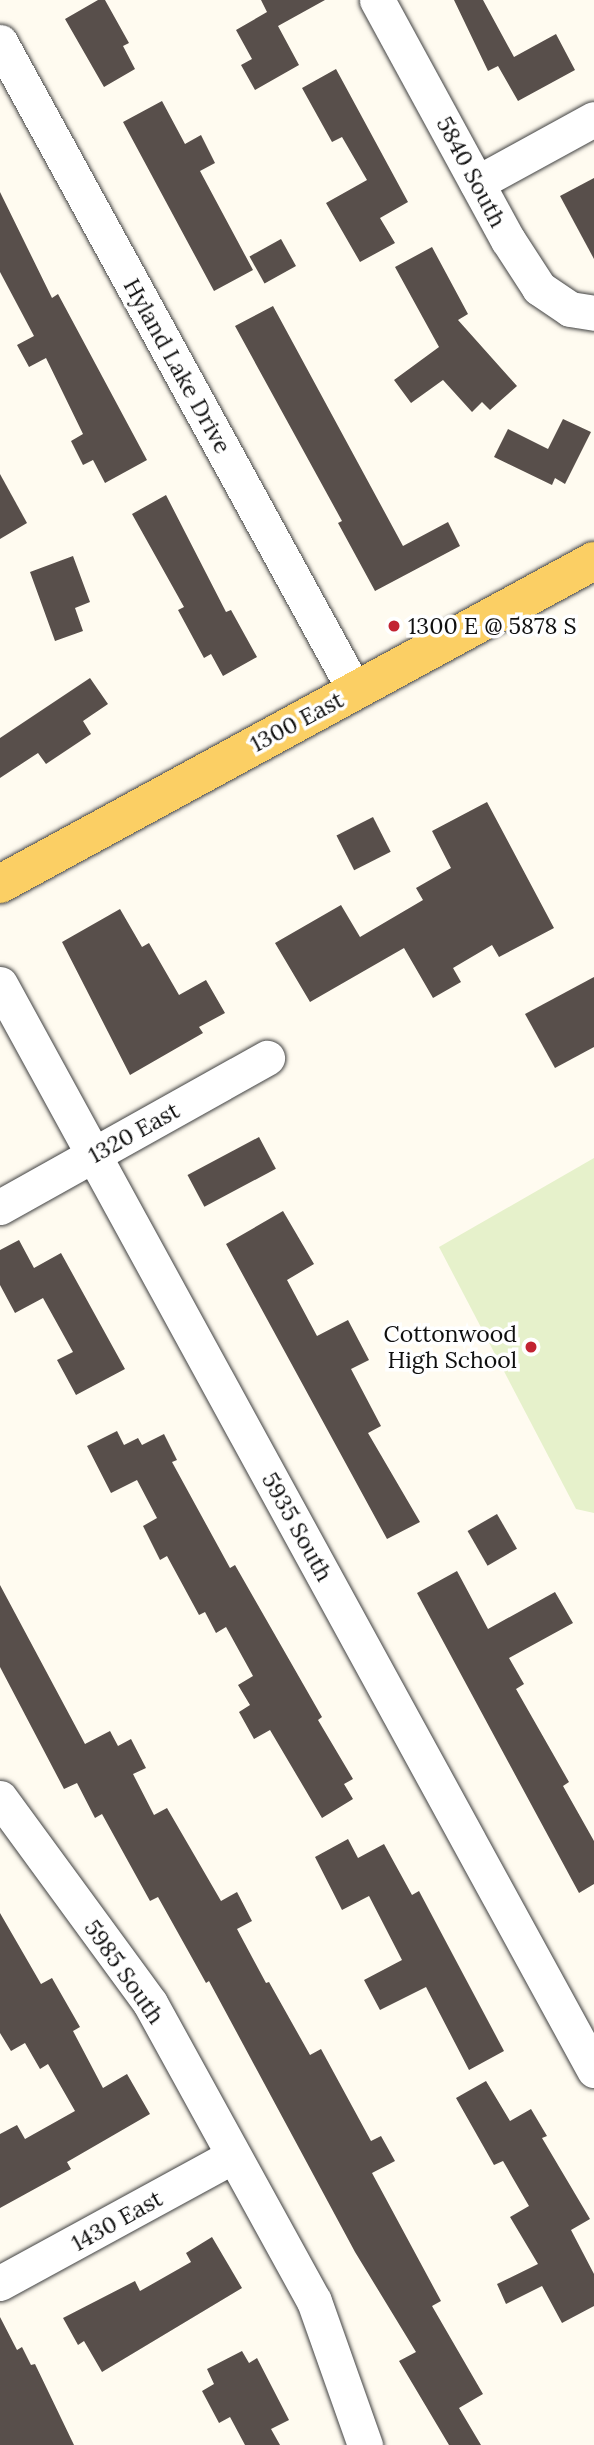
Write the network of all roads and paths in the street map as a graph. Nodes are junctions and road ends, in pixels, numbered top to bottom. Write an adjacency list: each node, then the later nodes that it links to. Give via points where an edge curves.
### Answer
1 (377, 0): 4 (street, 5840 South)
2 (0, 42): 7 (street, Hyland Lake Drive)
3 (594, 119): 4 (street)
4 (477, 183): 5 (street, 5840 South, via 539,288 570,309)
5 (594, 313)
6 (594, 561): 7 (main road, 1300 East)
7 (355, 691): 8 (main road, 1300 East)
8 (0, 884)
9 (0, 984): 11 (street, 5935 South)
10 (267, 1058): 11 (street, 1320 East)
11 (94, 1155): 12 (street, 1320 East); 14 (street, 5935 South)
12 (0, 1207)
13 (0, 1798): 15 (street, 5985 South, via 150,2003)
14 (594, 2070)
15 (233, 2156): 16 (street, 1430 East); 17 (street, 5985 South, via 314,2301)
16 (0, 2283)
17 (365, 2445)

